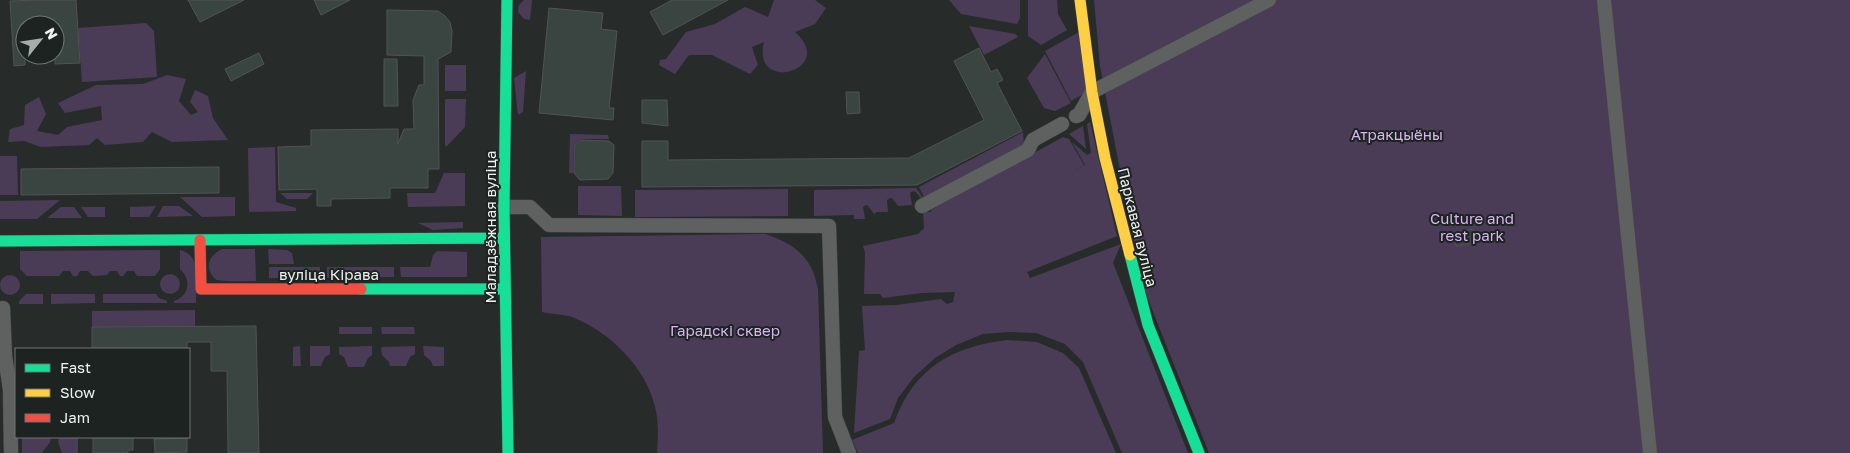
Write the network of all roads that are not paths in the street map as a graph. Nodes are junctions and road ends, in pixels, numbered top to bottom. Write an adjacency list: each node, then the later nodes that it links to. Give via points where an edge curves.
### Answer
1 (507, 0): 9 (street, Маладзёжная вуліца)
2 (1080, 0): 5 (street, Паркавая вуліца)
3 (1269, 0): 5 (street)
4 (1604, 0): 20 (street)
5 (1092, 92): 6 (street); 19 (street, Паркавая вуліца, via 1105,158 1148,325)
6 (1076, 116)
7 (1062, 124): 8 (street, via 1033,140 1028,150)
8 (922, 206)
9 (504, 207): 10 (street, Маладзёжная вуліца); 18 (street, via 530,207 549,224 829,226 835,417)
10 (504, 238): 11 (street); 13 (street, Маладзёжная вуліца)
11 (200, 240): 12 (street); 13 (street, вуліца Кірава, via 201,289)
12 (0, 241)
13 (505, 288): 17 (street, Маладзёжная вуліца)
14 (3, 308): 15 (street)
15 (4, 369): 16 (street, via 10,390)
16 (11, 453)
17 (508, 453)
18 (848, 453)
19 (1199, 453)
20 (1650, 453)

